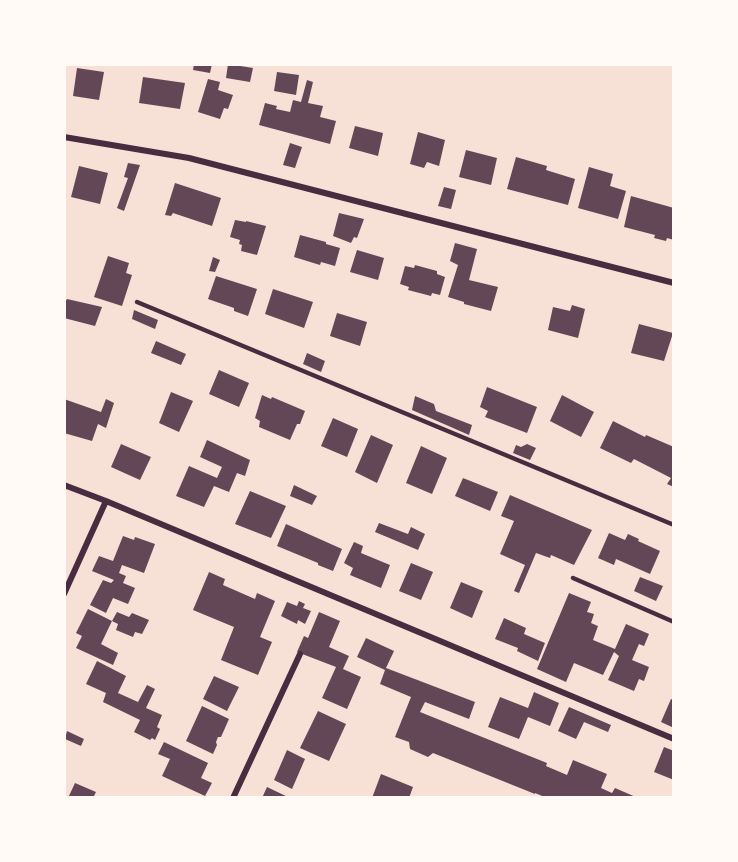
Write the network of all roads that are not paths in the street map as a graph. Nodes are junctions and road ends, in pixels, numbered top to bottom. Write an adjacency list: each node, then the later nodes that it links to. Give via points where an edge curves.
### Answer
1 (64, 137): 2 (street, via 198,160)
2 (674, 283)
3 (137, 302): 6 (lane)
4 (64, 485): 5 (street)
5 (106, 501): 8 (street); 11 (street)
6 (674, 525)
7 (573, 578): 9 (lane)
8 (64, 594)
9 (674, 622)
10 (300, 654): 12 (street)
11 (674, 739)
12 (233, 798)

